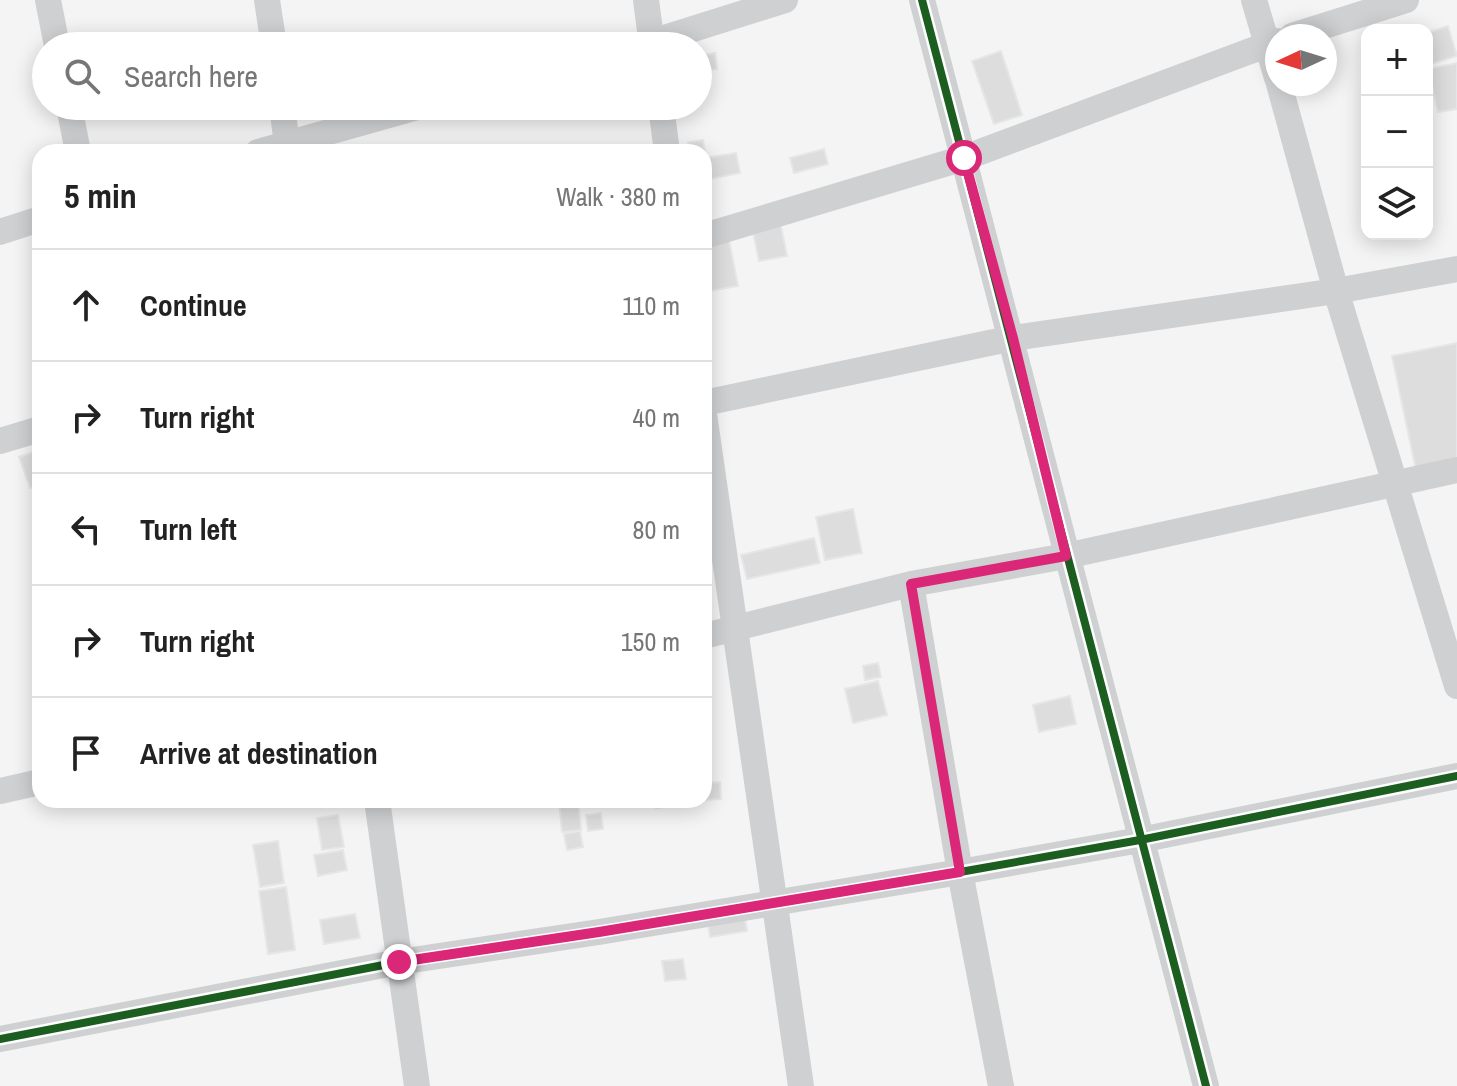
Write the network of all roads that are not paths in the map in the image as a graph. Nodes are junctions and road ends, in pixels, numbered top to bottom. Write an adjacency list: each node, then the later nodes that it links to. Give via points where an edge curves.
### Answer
1 (48, 0): 10 (street)
2 (267, 0): 11 (street)
3 (646, 0): 12 (street)
4 (785, 0): 13 (street)
5 (922, 0): 24 (street)
6 (1254, 0): 8 (street)
7 (1406, 0): 9 (street)
8 (1269, 24)
9 (1330, 24)
10 (54, 32)
11 (272, 32)
12 (647, 32)
13 (687, 32)
14 (1265, 45): 24 (street)
15 (1282, 96): 29 (street)
16 (72, 120): 20 (street)
17 (284, 120): 21 (street)
18 (376, 120): 22 (street)
19 (663, 120): 23 (street)
20 (76, 144)
21 (288, 144)
22 (298, 144)
23 (666, 144)
24 (964, 158): 27 (street); 30 (street)
25 (32, 222): 26 (street)
26 (0, 232)
27 (712, 234)
28 (1457, 269): 29 (street)
29 (1336, 291): 30 (street); 36 (street)
30 (1013, 338): 31 (street); 37 (street)
31 (712, 401)
32 (32, 431): 33 (street)
33 (0, 441)
34 (712, 468): 39 (street)
35 (1457, 470): 36 (street)
36 (1396, 482): 37 (street); 41 (street)
37 (1066, 556): 38 (street); 46 (street)
38 (911, 584): 39 (street); 47 (street)
39 (736, 629): 40 (street); 48 (street)
40 (712, 634)
41 (1457, 686)
42 (1457, 776): 46 (street)
43 (32, 784): 44 (street)
44 (0, 791)
45 (378, 808): 49 (street)
46 (1140, 840): 47 (street); 54 (street)
47 (960, 872): 48 (street); 53 (street)
48 (774, 904): 49 (street); 52 (street)
49 (399, 962): 50 (street); 51 (street)
50 (0, 1039)
51 (417, 1086)
52 (801, 1086)
53 (1001, 1086)
54 (1206, 1086)

